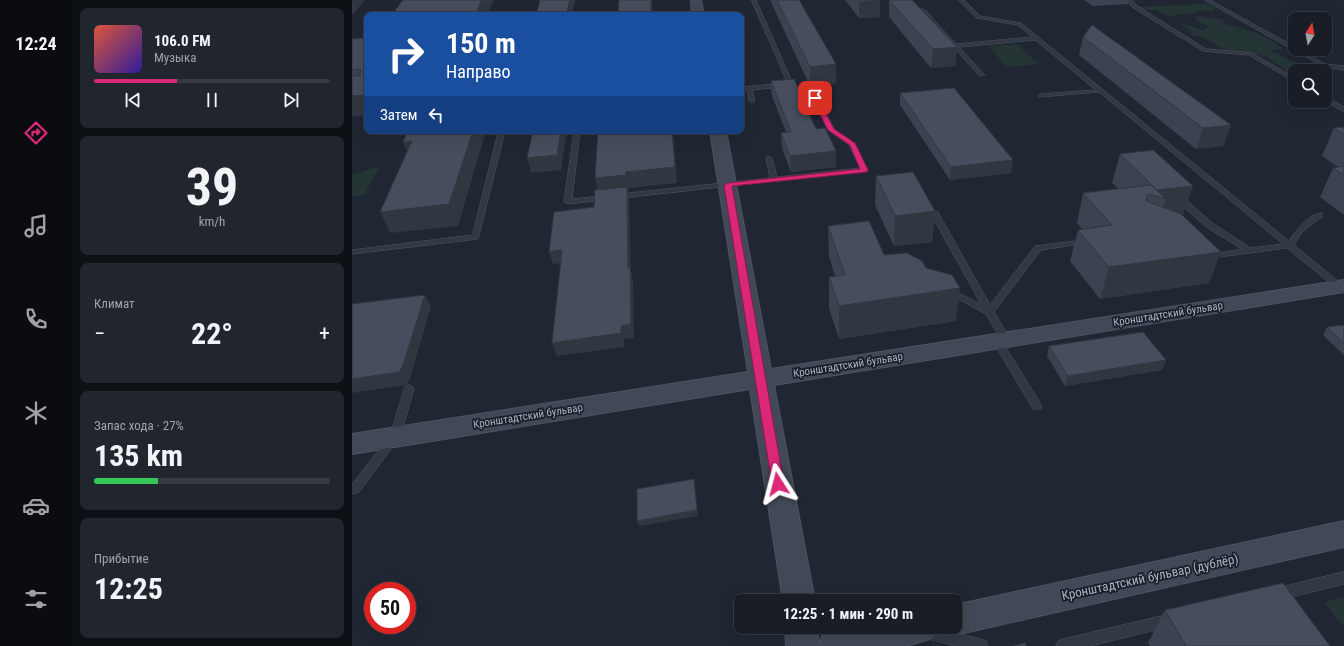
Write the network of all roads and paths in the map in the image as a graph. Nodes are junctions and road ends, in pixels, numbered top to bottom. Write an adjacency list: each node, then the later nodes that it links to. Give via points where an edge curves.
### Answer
1 (696, 0): 7 (main road)
2 (754, 0): 13 (lane, via 790,84)
3 (961, 0): 8 (lane, via 979,17 1019,24)
4 (1130, 0): 12 (lane, via 1134,6 1205,50 1250,54)
5 (1207, 0): 10 (lane, via 1324,65)
6 (906, 8): 9 (lane, via 923,11)
7 (698, 12)
8 (1036, 38): 9 (lane); 15 (lane)
9 (955, 46): 11 (lane)
10 (1344, 68)
11 (982, 75)
12 (1288, 76)
13 (749, 88): 14 (lane); 18 (lane)
14 (744, 89)
15 (1098, 90): 17 (lane); 31 (lane)
16 (813, 95): 25 (lane, via 831,130 852,144 864,170)
17 (1041, 96)
18 (752, 101)
19 (1332, 102): 20 (lane)
20 (1344, 110)
21 (501, 134): 34 (lane, via 475,237)
22 (577, 134): 26 (lane, via 568,202)
23 (719, 134): 26 (main road)
24 (769, 158): 25 (lane)
25 (774, 180): 26 (lane)
26 (728, 185): 39 (main road)
27 (1174, 193): 33 (lane, via 1209,225)
28 (935, 214): 37 (lane)
29 (1319, 215): 31 (lane, via 1299,231)
30 (1074, 243): 37 (lane, via 1038,248)
31 (1290, 245): 33 (lane); 35 (lane)
32 (1197, 251): 33 (lane, via 1212,256)
33 (1250, 251)
34 (352, 252)
35 (1343, 288): 38 (main road, Кронштадтский бульвар)
36 (943, 290): 37 (lane)
37 (990, 312): 38 (lane)
38 (1001, 340): 39 (main road, Кронштадтский бульвар); 41 (lane)
39 (761, 379): 42 (main road, Кронштадтский бульвар); 47 (main road)
40 (409, 389): 42 (lane)
41 (1037, 406)
42 (395, 437): 43 (main road, Кронштадтский бульвар); 44 (lane)
43 (352, 444)
44 (355, 489)
45 (1344, 534): 50 (main road, Кронштадтский бульвар (дублёр))
46 (1344, 578): 48 (lane)
47 (798, 594)
48 (1269, 596)
49 (1186, 616): 57 (lane)
50 (962, 618)
51 (802, 634): 54 (main road)
52 (890, 634): 55 (main road)
53 (938, 634): 56 (lane)
54 (803, 646)
55 (835, 646)
56 (981, 646)
57 (1063, 646)

